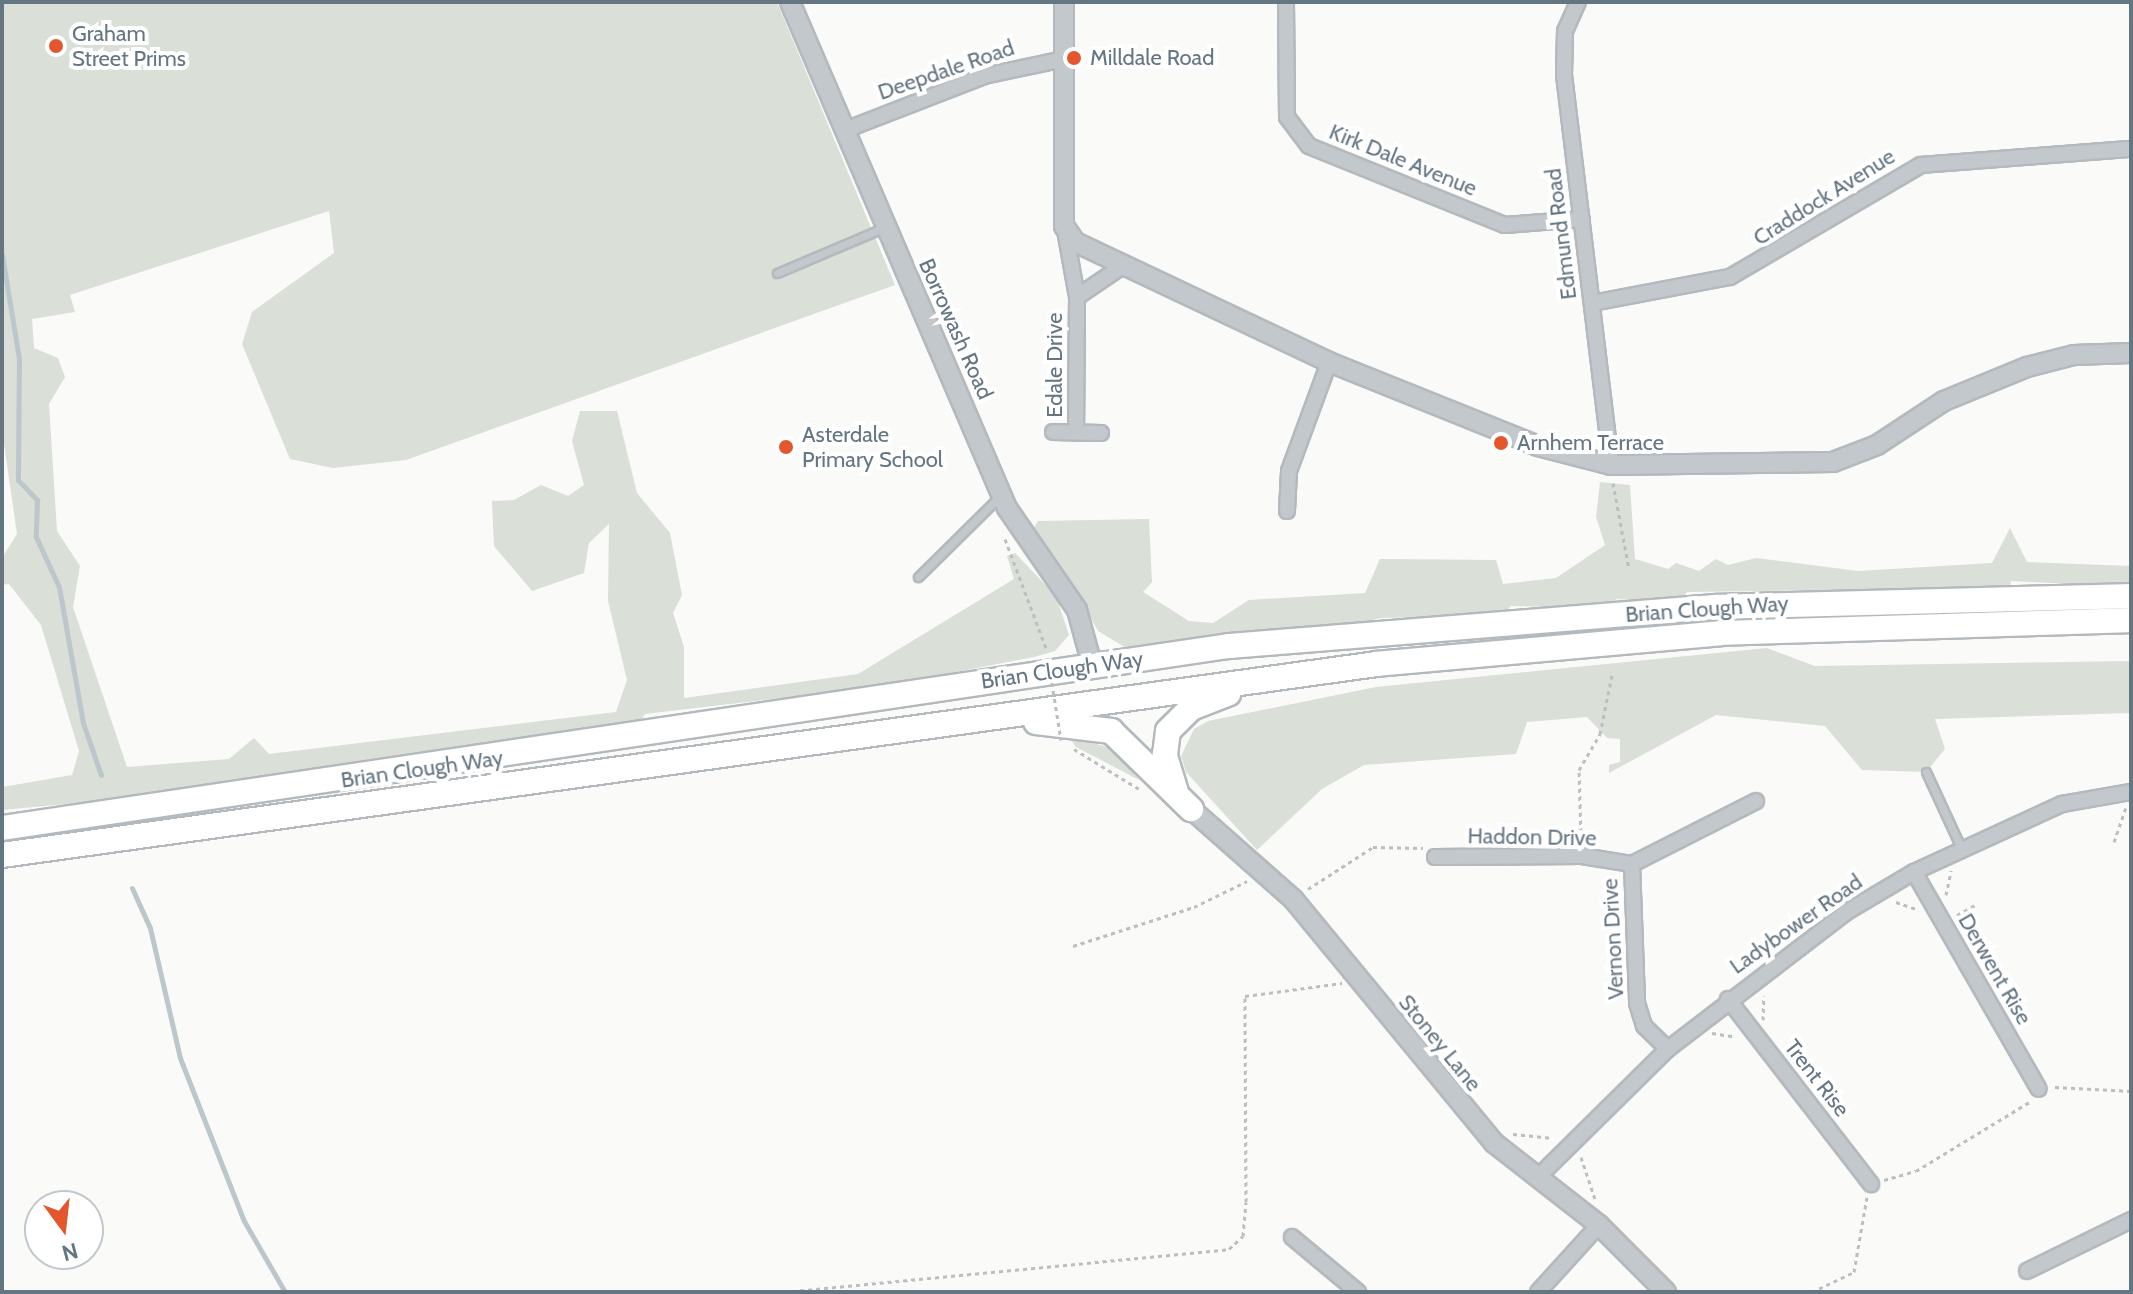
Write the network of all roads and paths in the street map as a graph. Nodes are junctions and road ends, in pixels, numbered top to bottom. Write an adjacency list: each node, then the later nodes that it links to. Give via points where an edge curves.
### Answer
1 (790, 2): 6 (street, Borrowash Road)
2 (1064, 2): 5 (street)
3 (1286, 2): 8 (street, Kirk Dale Avenue, via 1287,117 1309,146 1505,225)
4 (1578, 2): 8 (street, Edmund Road, via 1562,43)
5 (1064, 59): 6 (street, Deepdale Road, via 984,76); 9 (street)
6 (845, 130): 10 (street, Borrowash Road)
7 (2131, 149): 14 (street, Craddock Avenue, via 1921,165 1730,277)
8 (1582, 219): 14 (street, Edmund Road)
9 (1064, 226): 11 (street, via 1085,250); 13 (street, Edale Drive)
10 (885, 227): 12 (lane); 21 (street, Borrowash Road)
11 (1121, 267): 13 (street, Edale Drive); 16 (street)
12 (777, 273)
13 (1077, 297): 18 (street, Edale Drive)
14 (1592, 303): 20 (street, Edmund Road)
15 (2131, 353): 20 (street, via 2074,355 2027,367 1944,401 1877,445 1833,462)
16 (1329, 362): 20 (street, via 1538,446); 22 (street, via 1289,471)
17 (1053, 432): 18 (street, Edale Drive)
18 (1076, 432): 19 (street, Edale Drive)
19 (1101, 433)
20 (1611, 465): 24 (path)
21 (1001, 495): 25 (lane); 28 (street, Borrowash Road, via 1025,542 1077,610)
22 (1287, 511)
23 (1001, 527): 33 (path, bridge, via 1044,634 1061,740)
24 (1629, 569)
25 (918, 577)
26 (2131, 596): 28 (highway, Brian Clough Way, via 1715,607 1354,634)
27 (2131, 620): 29 (highway, Brian Clough Way, via 1720,633)
28 (1092, 665): 37 (highway, Brian Clough Way)
29 (1283, 675): 31 (highway, Brian Clough Way); 35 (highway, via 1205,701 1175,721 1165,751)
30 (1612, 675): 41 (path, via 1600,734 1579,770)
31 (878, 733): 35 (highway, via 1090,724 1122,738); 40 (highway, Brian Clough Way)
32 (1926, 772): 39 (lane)
33 (1132, 786)
34 (2129, 799): 38 (path); 39 (street, Ladybower Road, via 2062,804)
35 (1183, 801): 44 (street, Stoney Lane)
36 (1756, 801): 43 (street)
37 (2, 828)
38 (2114, 842)
39 (1962, 850): 45 (street, Ladybower Road)
40 (2, 855)
41 (1582, 856): 42 (street, Haddon Drive); 43 (street, Haddon Drive)
42 (1435, 857): 46 (path, via 1422,847 1373,847)
43 (1632, 864): 52 (street, Vernon Drive, via 1637,1003 1644,1026)
44 (1261, 866): 46 (street, Stoney Lane); 49 (path, via 1226,895)
45 (1914, 872): 48 (street, Derwent Rise); 51 (street, Ladybower Road)
46 (1293, 899): 50 (street, Stoney Lane)
47 (1975, 905): 48 (path)
48 (1943, 923): 53 (street, Derwent Rise)
49 (1073, 946)
50 (1360, 981): 55 (street, Stoney Lane, via 1460,1107); 61 (path, via 1245,996 1246,1202 1243,1236 1229,1249)
51 (1728, 999): 52 (street, Ladybower Road); 56 (street, Trent Rise)
52 (1668, 1049): 55 (street, Ladybower Road)
53 (2039, 1089): 54 (path); 56 (path, via 2026,1109 1916,1171)
54 (2131, 1091)
55 (1538, 1177): 58 (street, Stoney Lane)
56 (1871, 1184): 65 (path, via 1854,1272)
57 (2131, 1220): 60 (street)
58 (1599, 1225): 63 (street); 64 (street, Stoney Lane)
59 (1292, 1237): 62 (street)
60 (2027, 1271)
61 (784, 1292)
62 (1358, 1292)
63 (1538, 1292)
64 (1666, 1292)
65 (1812, 1292)

